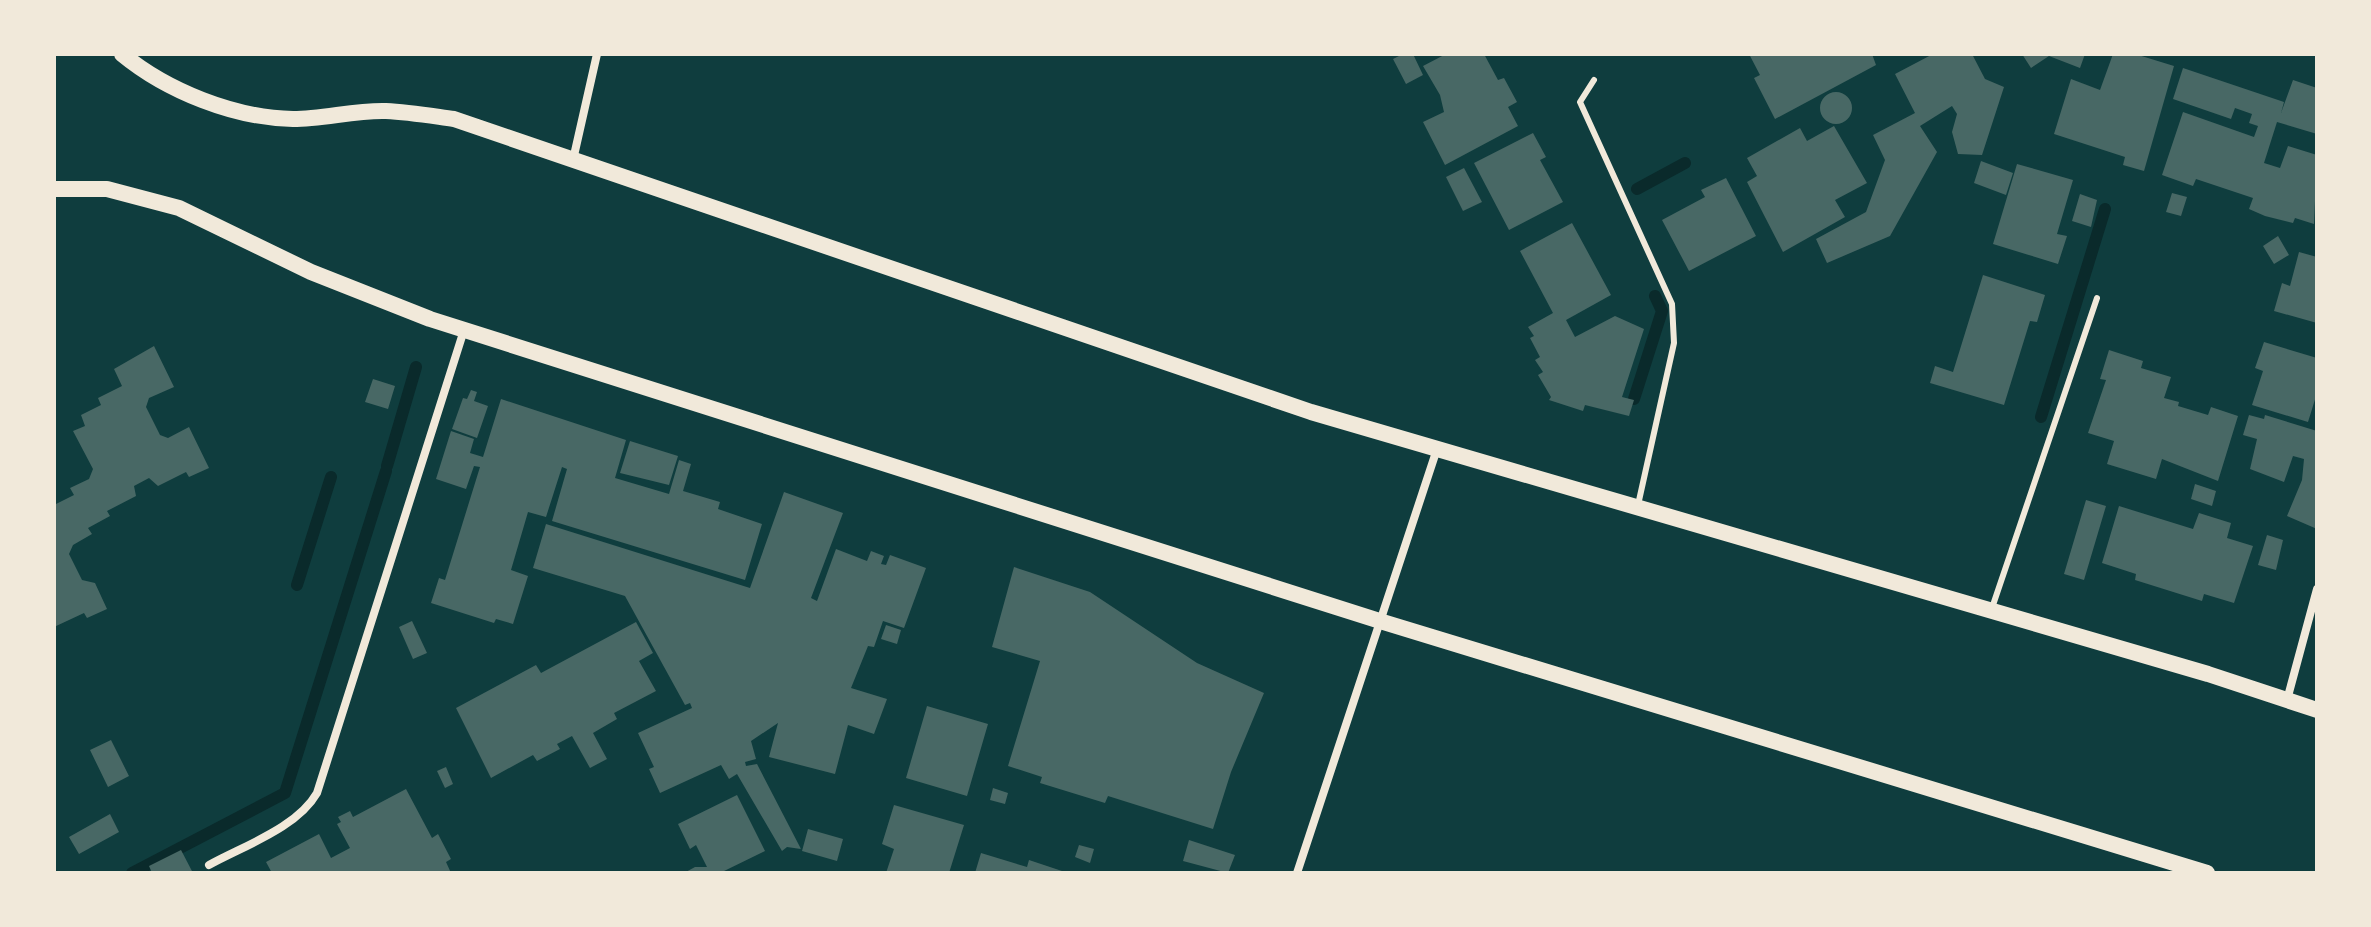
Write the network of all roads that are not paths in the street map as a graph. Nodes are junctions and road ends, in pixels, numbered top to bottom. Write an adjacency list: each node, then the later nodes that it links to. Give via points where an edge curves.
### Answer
1 (122, 54): 4 (main road, via 143,72 192,96 247,112 293,119 386,111 454,119)
2 (597, 54): 4 (street)
3 (1594, 80): 9 (lane, via 1580,102 1672,304 1674,343)
4 (573, 160): 8 (main road)
5 (54, 189): 7 (main road, via 107,189 179,208 311,272)
6 (2097, 298): 11 (lane)
7 (464, 330): 12 (main road); 15 (street, via 317,793 309,808)
8 (1436, 452): 9 (main road); 12 (street)
9 (1637, 509): 11 (main road)
10 (2317, 589): 13 (street)
11 (1990, 611): 13 (main road)
12 (1383, 622): 16 (street); 17 (main road)
13 (2287, 701): 14 (main road)
14 (2317, 710)
15 (209, 865)
16 (1297, 873)
17 (2207, 873)

